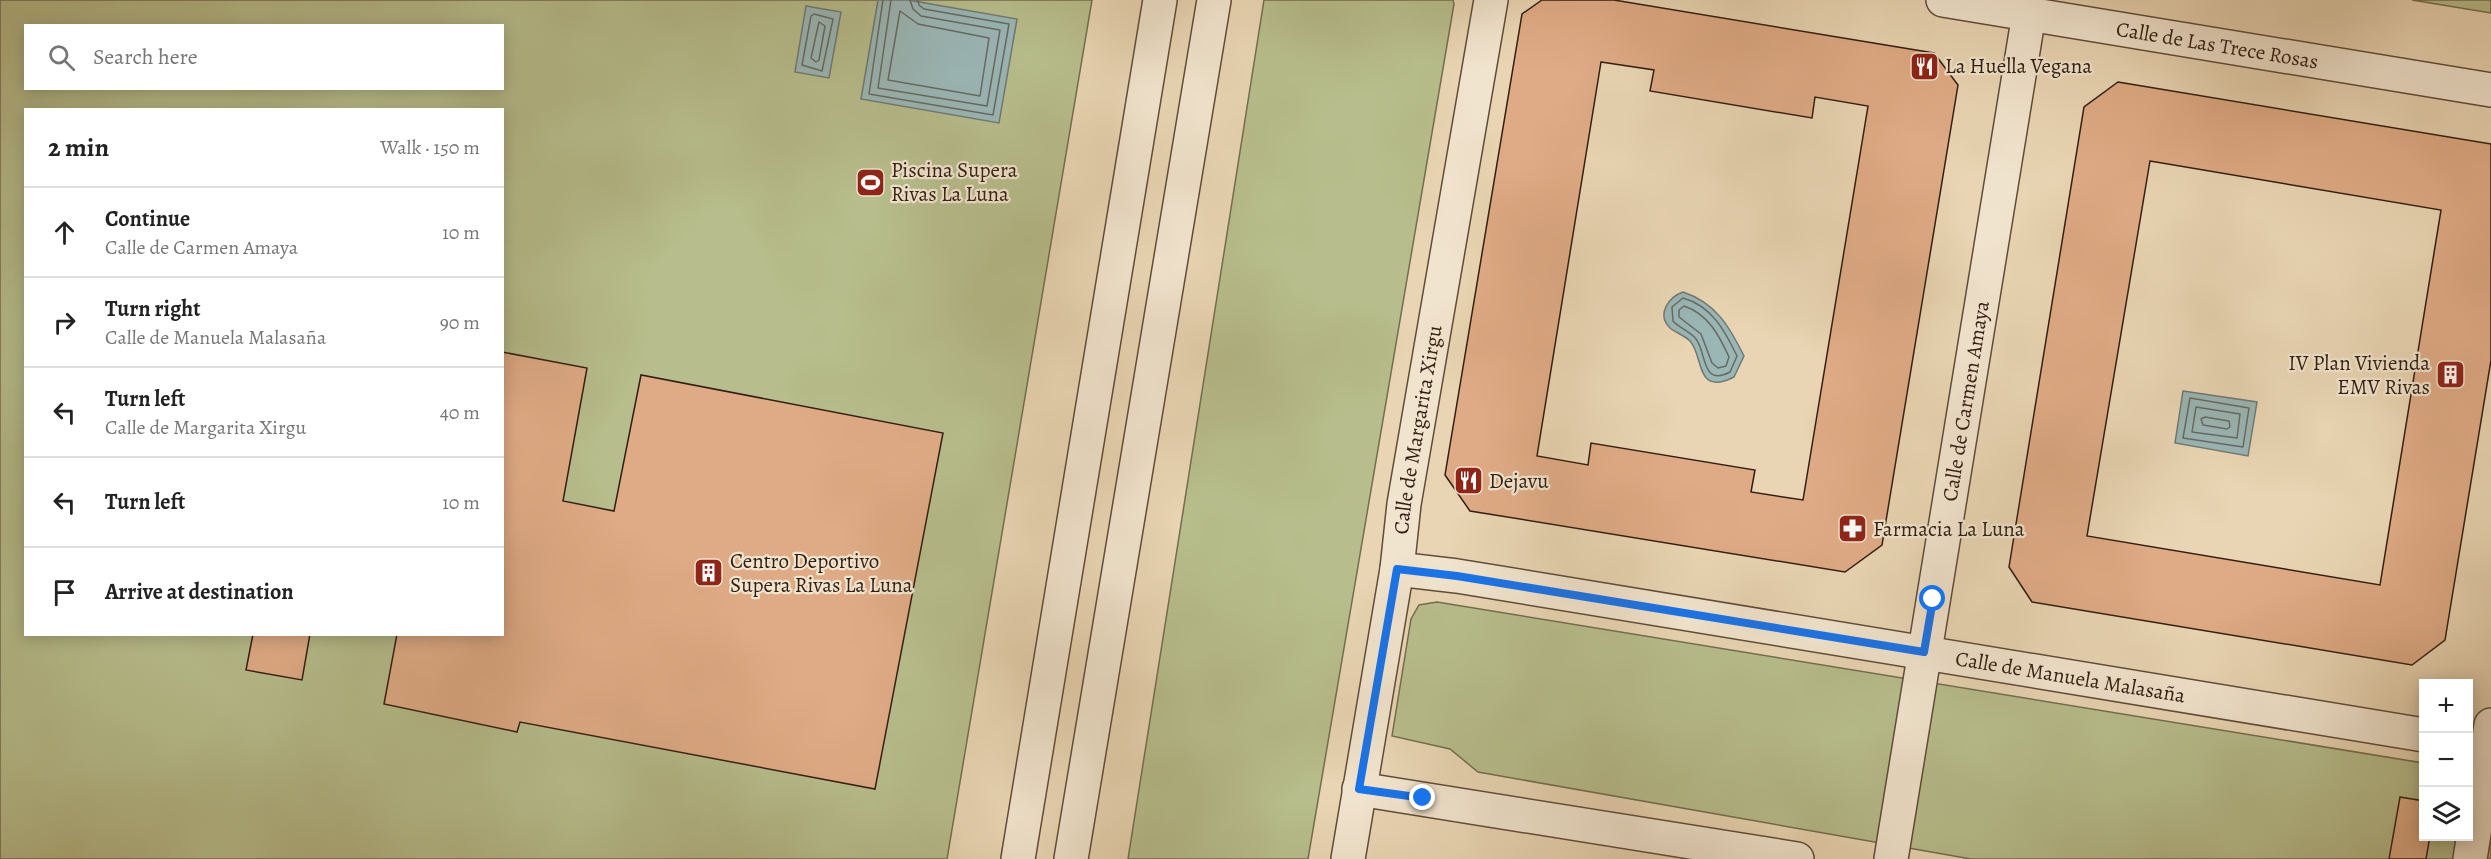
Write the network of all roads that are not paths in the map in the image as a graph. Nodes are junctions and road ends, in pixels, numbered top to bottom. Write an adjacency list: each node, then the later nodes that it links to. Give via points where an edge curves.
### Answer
1 (1160, 0): 12 (street)
2 (1214, 0): 13 (street)
3 (1491, 0): 7 (street, Calle de Margarita Xirgu, via 1404,504)
4 (1943, 0): 5 (street, Calle de Las Trece Rosas)
5 (2029, 14): 6 (street, Calle de Las Trece Rosas); 8 (street, Calle de Carmen Amaya)
6 (2491, 90)
7 (1397, 569): 8 (street, Calle de Manuela Malasaña); 11 (street, Calle de Margarita Xirgu)
8 (1924, 652): 9 (street, Calle de Manuela Malasaña); 16 (street, Calle de Carmen Amaya)
9 (2419, 734)
10 (2485, 740): 17 (street)
11 (1359, 789): 14 (street, Calle de Margarita Xirgu); 15 (street)
12 (1018, 859)
13 (1071, 859)
14 (1348, 859)
15 (1797, 859)
16 (1891, 859)
17 (2470, 859)

